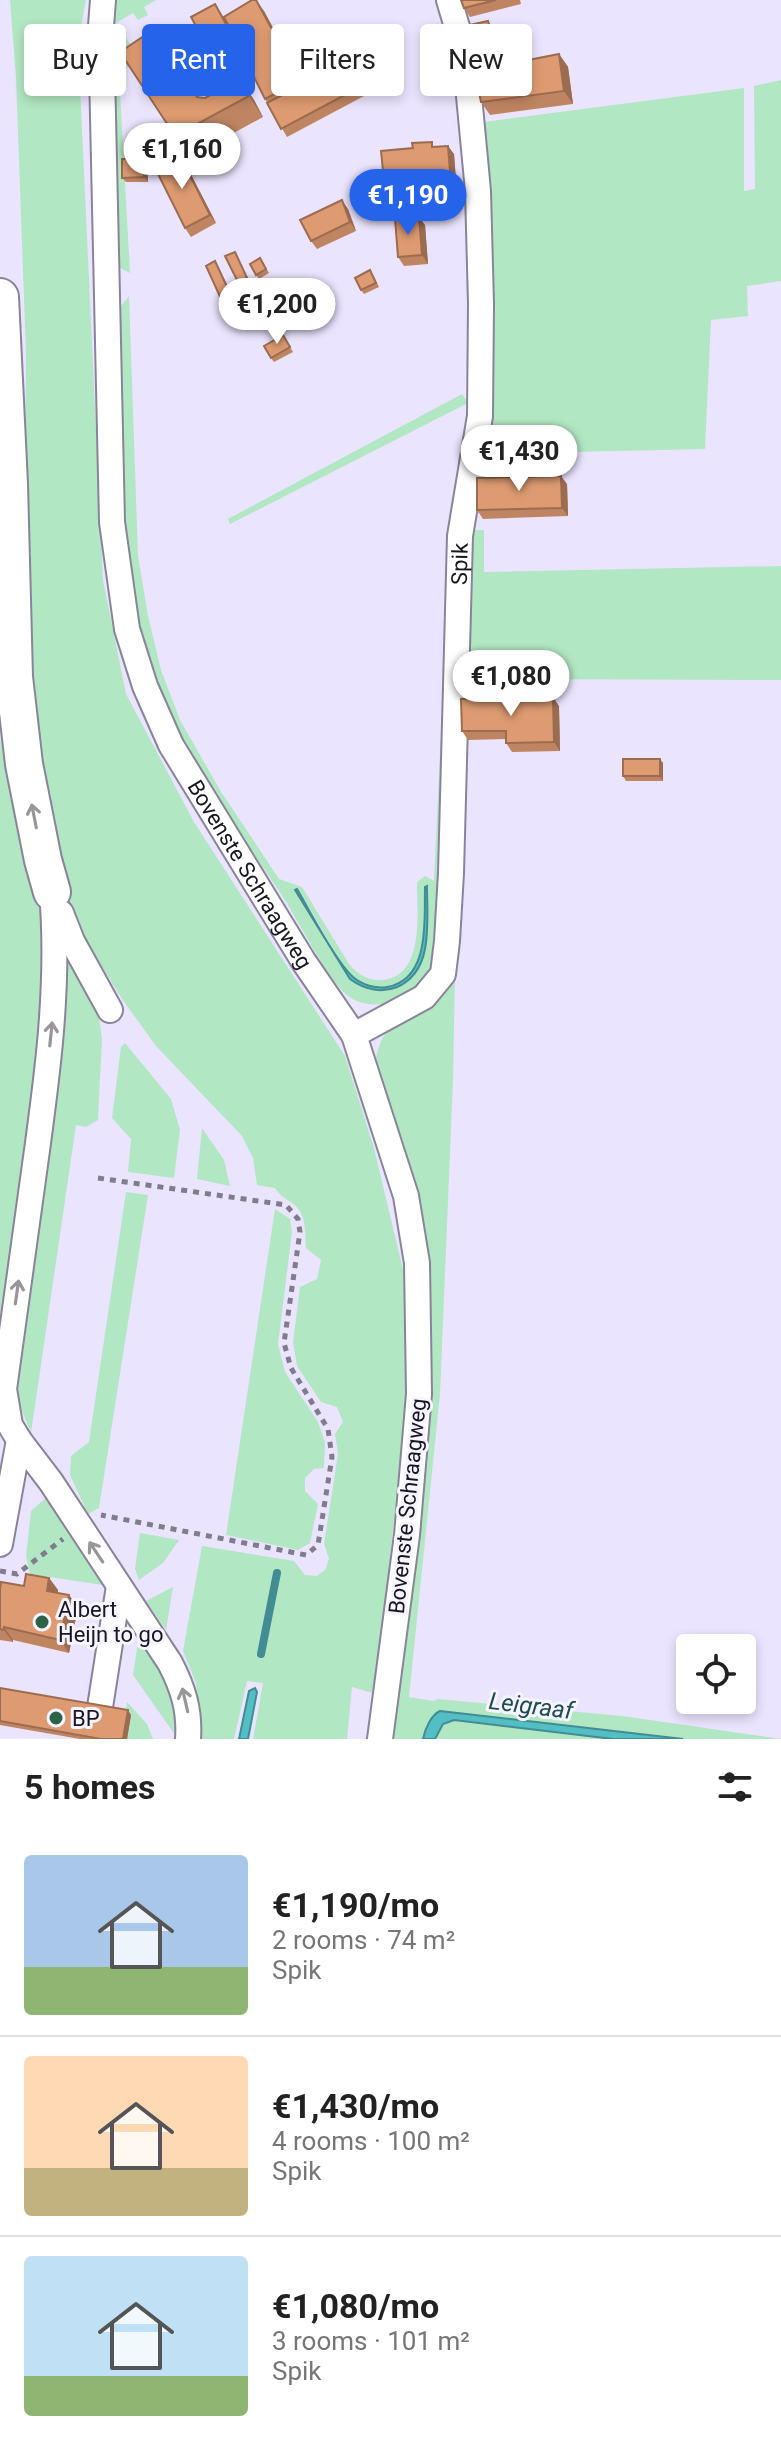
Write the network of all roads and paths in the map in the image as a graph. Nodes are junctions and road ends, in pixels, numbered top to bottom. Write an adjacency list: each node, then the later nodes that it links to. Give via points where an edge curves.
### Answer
1 (103, 0): 6 (street, Bovenste Schraagweg, via 112,522 127,629 171,745)
2 (449, 0): 6 (street, Spik, via 465,54 478,191 481,304 480,416 460,536 447,941 443,974 424,997)
3 (0, 297): 4 (highway, one-way to 3, via 24,764 14,677)
4 (52, 892): 5 (street); 8 (street, one-way to 4, via 10,1425 4,1389 53,1010)
5 (110, 1010)
6 (354, 1035): 15 (street, Bovenste Schraagweg, via 406,1196 417,1263 419,1394)
7 (98, 1178): 9 (path, via 286,1205 298,1219 284,1343 291,1368 328,1429 332,1457 318,1545 306,1555 100,1515)
8 (19, 1440): 9 (street); 10 (street)
9 (79, 1527): 11 (path, via 17,1574); 12 (street, one-way to 9)
10 (0, 1544)
11 (0, 1571)
12 (119, 1586): 13 (street); 14 (street, one-way to 12, via 182,1687)
13 (95, 1739)
14 (188, 1739)
15 (380, 1739)

